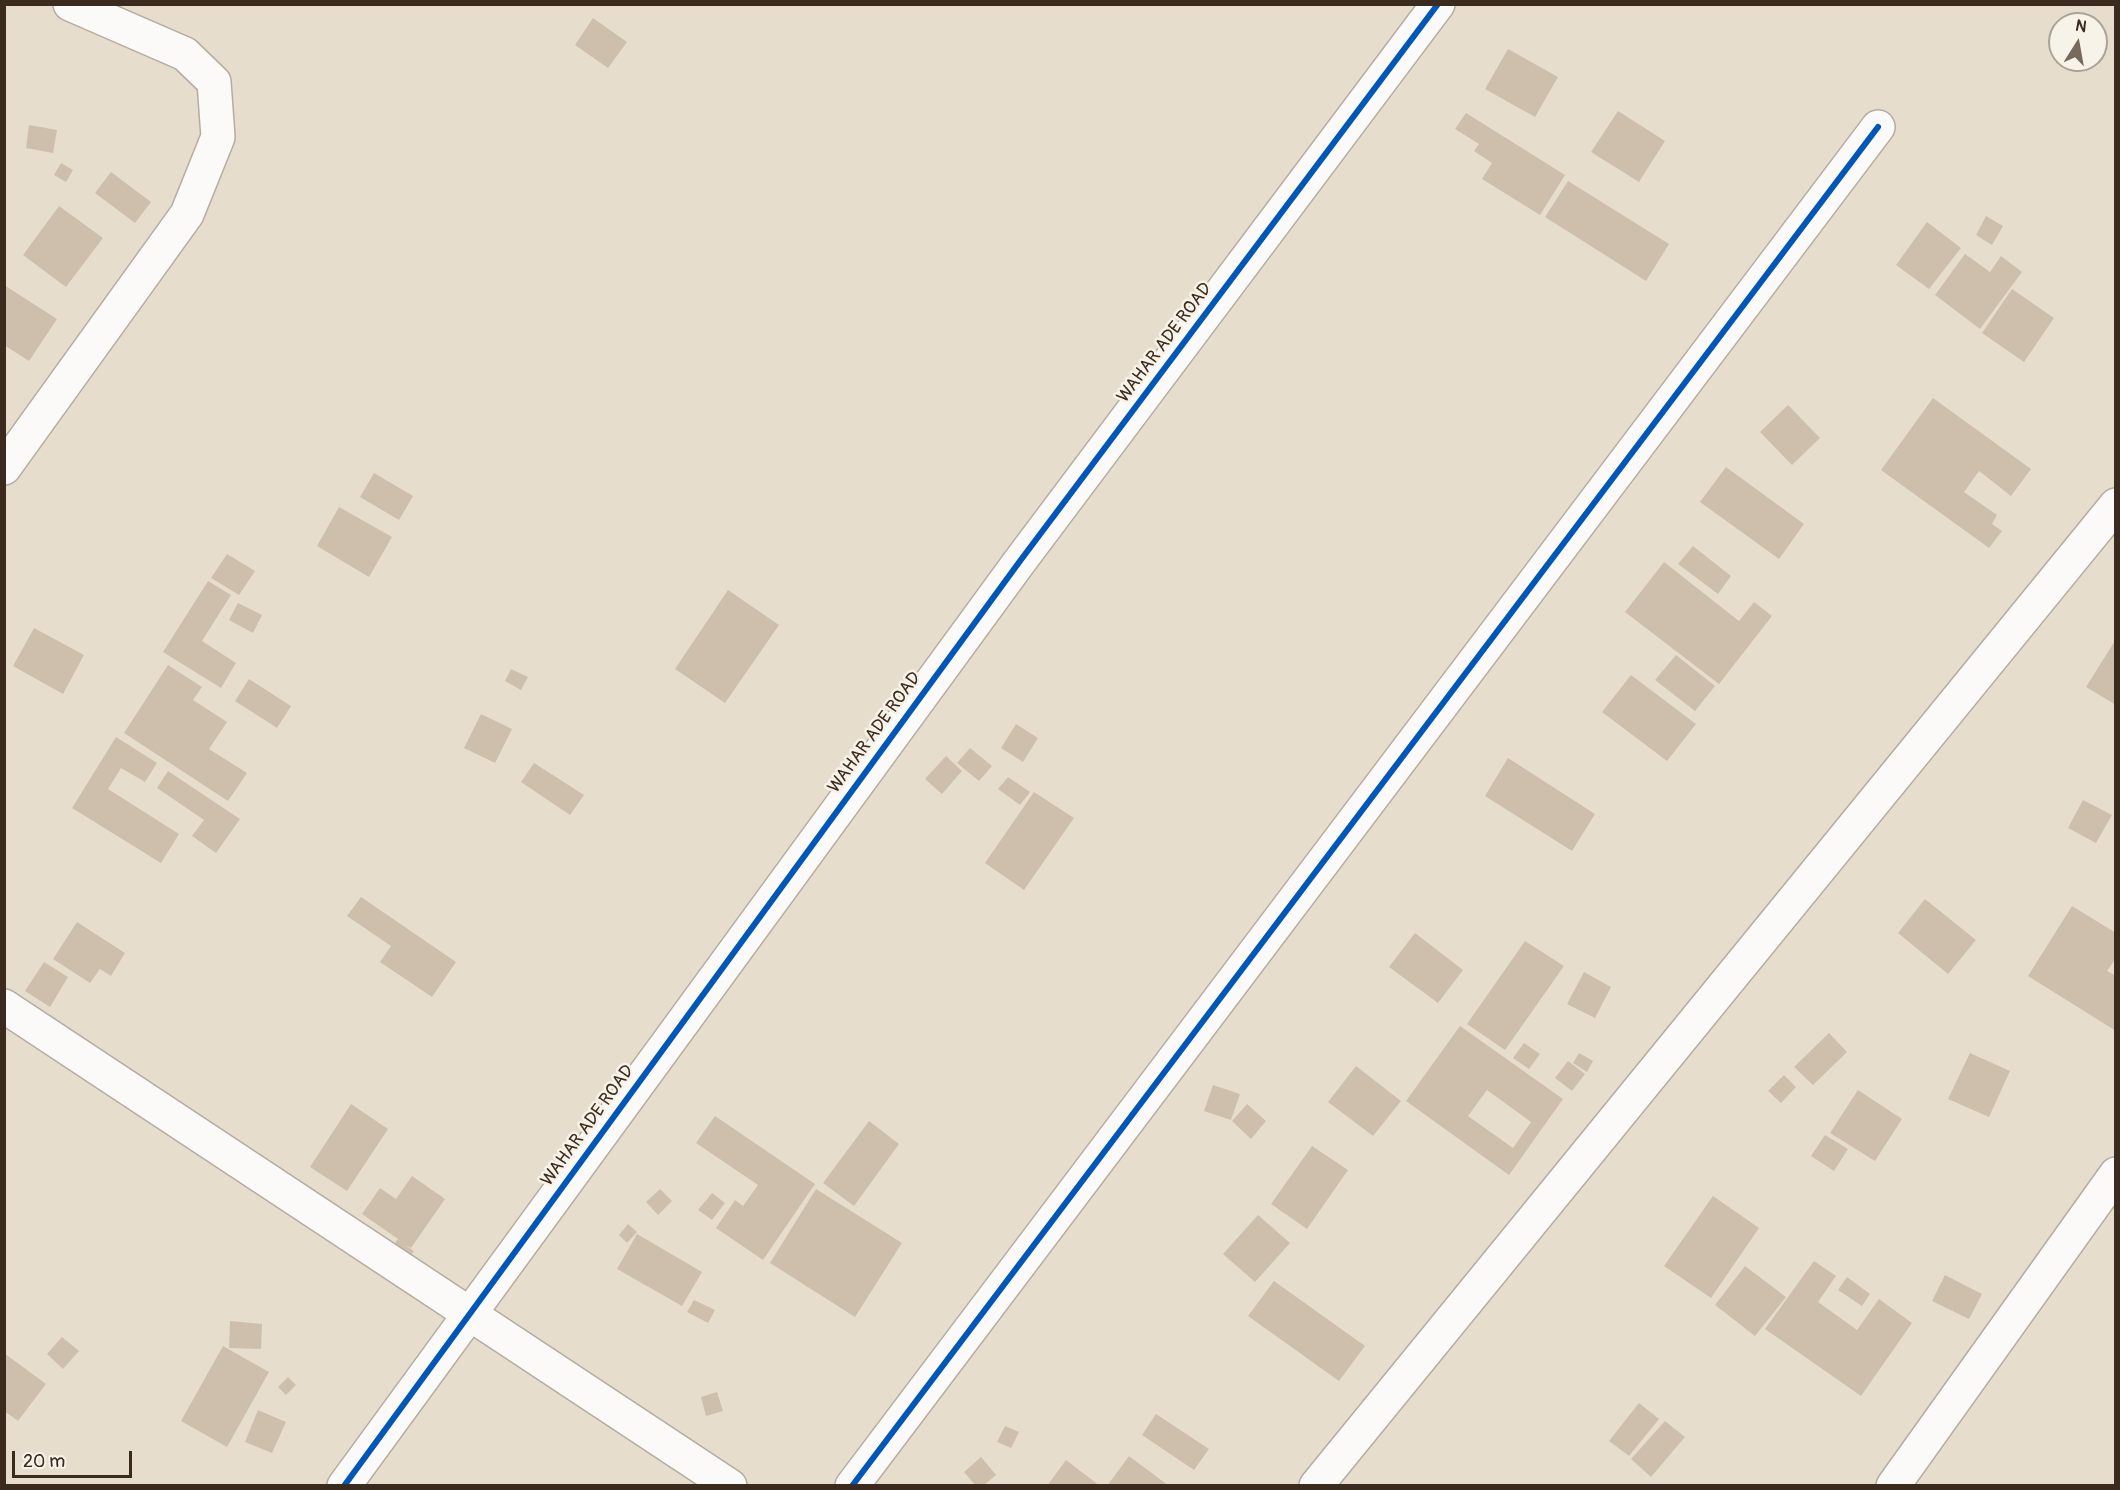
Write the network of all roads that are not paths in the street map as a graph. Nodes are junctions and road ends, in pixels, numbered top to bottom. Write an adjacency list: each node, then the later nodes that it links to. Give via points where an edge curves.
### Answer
1 (70, 4): 4 (street, via 185,54 214,82 218,137 187,214)
2 (1438, 4): 8 (street, WAHAR ADE ROAD, via 1020,561)
3 (1878, 127): 11 (street)
4 (4, 468)
5 (2115, 506): 12 (street)
6 (4, 1006): 8 (street)
7 (2115, 1174): 13 (street)
8 (470, 1313): 9 (street, WAHAR ADE ROAD); 10 (street)
9 (344, 1485)
10 (730, 1485)
11 (852, 1485)
12 (1316, 1485)
13 (1893, 1485)

